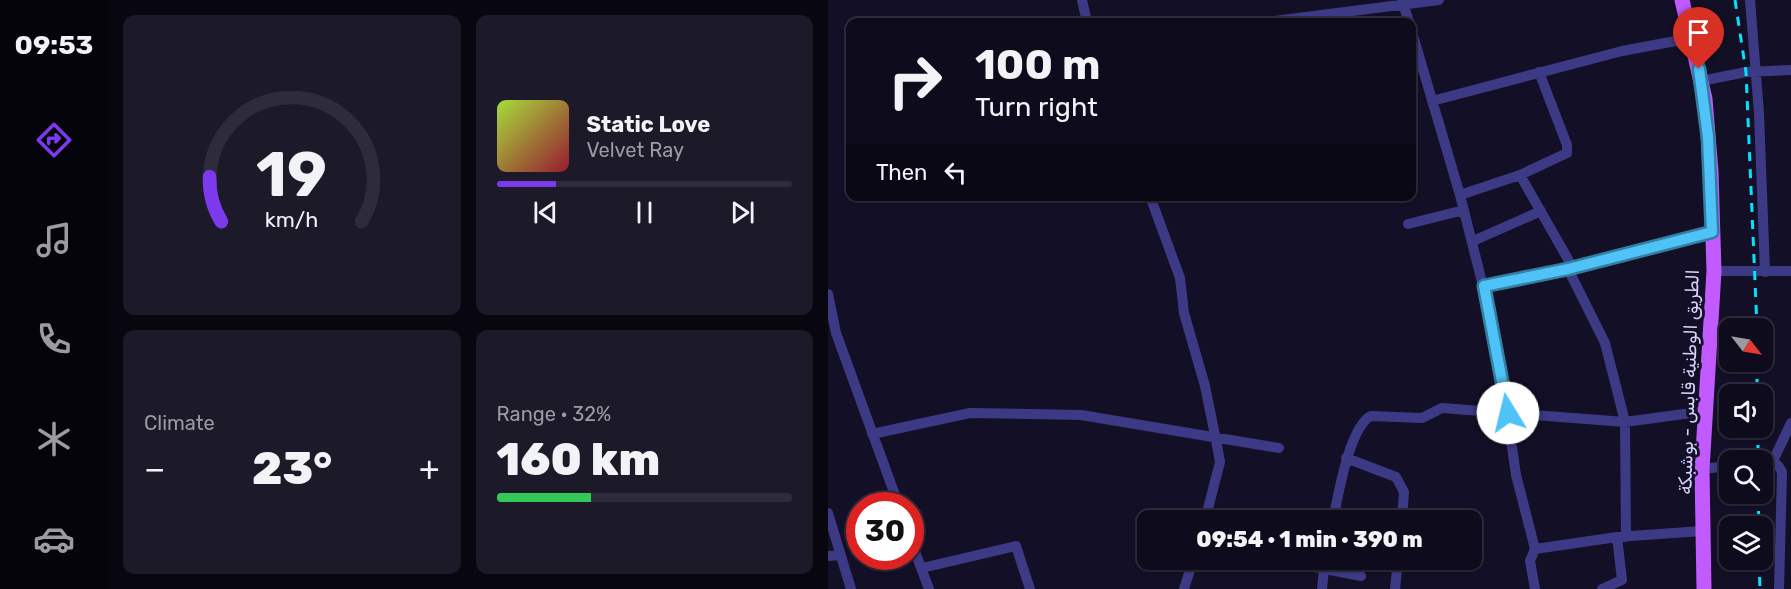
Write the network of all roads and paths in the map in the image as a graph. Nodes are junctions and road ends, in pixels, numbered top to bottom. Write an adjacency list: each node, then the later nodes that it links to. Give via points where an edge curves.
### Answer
1 (1082, 0): 6 (street)
2 (1439, 0): 5 (street)
3 (1682, 0): 9 (main road, الطريق الوطنية قابس - بوشبكة)
4 (1750, 0): 13 (street)
5 (1403, 2): 7 (street); 8 (street)
6 (1086, 18)
7 (1293, 18)
8 (1407, 18)
9 (1692, 38): 12 (street); 14 (main road, الطريق الوطنية قابس - بوشبكة)
10 (1416, 46): 15 (street)
11 (1791, 70): 13 (street)
12 (1539, 72): 15 (street); 16 (street, via 1568,149 1564,155)
13 (1756, 72): 14 (street); 27 (street)
14 (1701, 81): 22 (main road, الطريق الوطنية قابس - بوشبكة, via 1711,171)
15 (1432, 101): 17 (street)
16 (1520, 175): 17 (street); 20 (street)
17 (1460, 195): 19 (street)
18 (1152, 201): 35 (street, via 1180,278 1184,313)
19 (1464, 210): 21 (street); 23 (street)
20 (1541, 211): 23 (street); 24 (street)
21 (1408, 224)
22 (1712, 232): 24 (street); 25 (main road, الطريق الوطنية قابس - بوشبكة)
23 (1473, 241): 28 (street)
24 (1570, 268): 28 (street); 32 (street, via 1605,344)
25 (1714, 271): 27 (street); 30 (main road, الطريق الوطنية قابس - بوشبكة)
26 (1791, 271): 27 (street)
27 (1764, 272)
28 (1484, 286): 31 (street)
29 (828, 294): 34 (street, via 836,333)
30 (1706, 411): 32 (street); 41 (main road, الطريق الوطنية قابس - بوشبكة)
31 (1508, 413): 32 (street); 38 (street, via 1442,408 1422,418 1371,416 1363,423); 50 (street, via 1516,475)
32 (1625, 422): 49 (street)
33 (1791, 423): 37 (street)
34 (872, 434): 35 (street, via 983,412 1081,415); 42 (street)
35 (1216, 440): 36 (street); 43 (street, via 1220,462)
36 (1279, 448)
37 (1773, 454)
38 (1346, 458): 44 (street); 45 (street, via 1396,477 1404,492)
39 (1773, 463): 47 (street, via 1782,472)
40 (1719, 467): 41 (street)
41 (1702, 469): 48 (main road, الطريق الوطنية قابس - بوشبكة)
42 (893, 492)
43 (1208, 510)
44 (1335, 510)
45 (1403, 510)
46 (828, 513): 51 (street)
47 (1785, 525): 69 (street)
48 (1702, 531): 49 (street); 68 (main road, الطريق الوطنية قابس - بوشبكة)
49 (1622, 537): 50 (street); 67 (street, via 1622,580)
50 (1535, 549): 66 (street, via 1530,561)
51 (840, 555): 52 (street); 60 (street)
52 (828, 556)
53 (924, 568): 62 (street, via 1016,546)
54 (923, 570): 61 (street)
55 (1190, 570): 63 (street)
56 (1324, 570): 64 (street)
57 (1342, 570): 59 (street)
58 (1397, 570): 65 (street)
59 (1361, 576)
60 (851, 589)
61 (929, 589)
62 (1030, 589)
63 (1184, 589)
64 (1322, 589)
65 (1395, 589)
66 (1535, 589)
67 (1602, 589)
68 (1704, 589)
69 (1779, 589)

